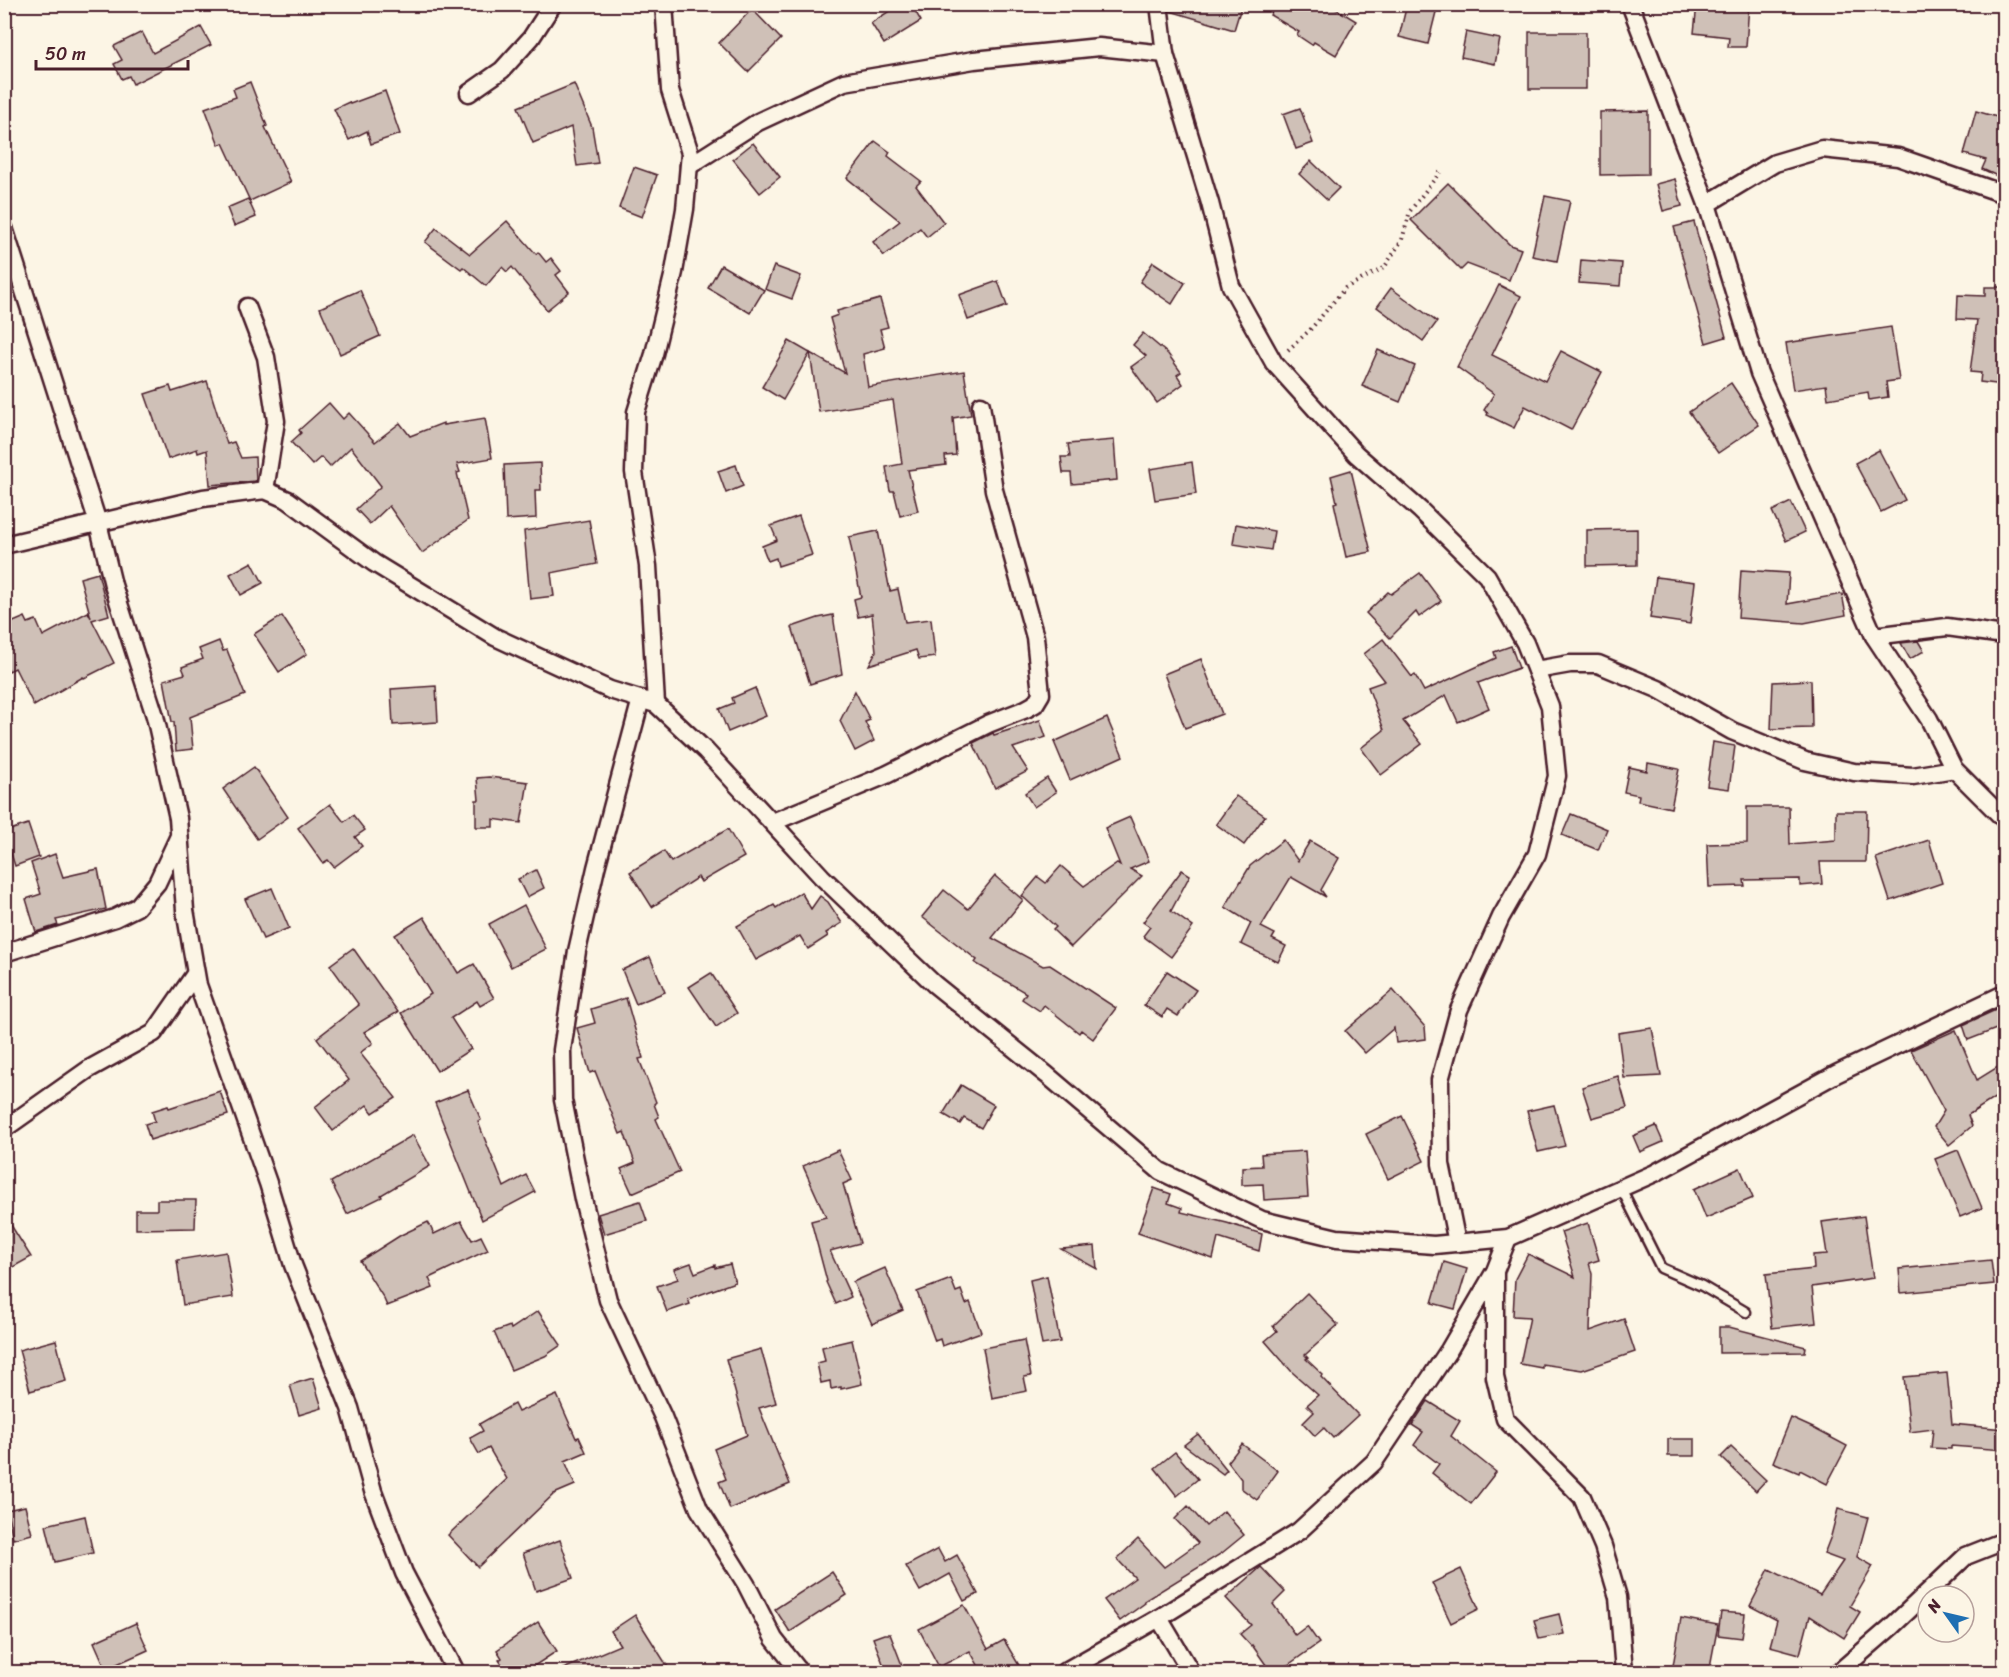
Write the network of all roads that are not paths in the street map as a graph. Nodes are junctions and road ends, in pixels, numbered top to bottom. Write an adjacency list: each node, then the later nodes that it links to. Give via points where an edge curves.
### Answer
1 (553, 4): 6 (street, via 531,38 502,70)
2 (664, 4): 7 (street, via 670,90 690,153)
3 (1159, 4): 5 (street)
4 (1630, 4): 9 (street)
5 (1164, 54): 7 (street, via 1100,47 974,60 844,82 758,122); 18 (street, via 1231,286 1274,363 1356,454 1487,576)
6 (469, 93)
7 (689, 166): 19 (street, via 674,272 636,412 634,472 648,566)
8 (2004, 194): 9 (street, via 1898,157 1822,149 1775,163)
9 (1707, 204): 17 (street, via 1759,373)
10 (4, 228): 14 (street)
11 (247, 307): 13 (street, via 266,357 276,421)
12 (981, 405): 22 (street, via 994,490 1035,637 1041,694 1026,709 886,775)
13 (265, 490): 14 (street, via 203,498); 19 (street, via 288,500 374,563 495,637 610,690)
14 (98, 523): 15 (street); 23 (street, via 113,585 156,716)
15 (4, 545)
16 (2004, 635): 17 (street, via 1947,627)
17 (1874, 636): 20 (street, via 1929,719)
18 (1536, 670): 20 (street, via 1598,664 1658,689 1732,731 1805,761 1854,772 1913,776); 30 (street, via 1550,706 1557,776 1537,854 1501,917 1459,1010 1440,1080 1441,1164)
19 (648, 701): 22 (street, via 706,751); 36 (street, via 596,868 577,951 562,1050 563,1100 608,1300 663,1418 699,1509 746,1584 774,1639)
20 (1954, 769): 21 (street)
21 (2004, 819)
22 (773, 822): 30 (street, via 822,877 934,984 1160,1171 1262,1220 1337,1238)
23 (179, 835): 24 (street, via 157,883 137,907); 25 (street)
24 (4, 953)
25 (195, 974): 27 (street, via 154,1033 89,1069); 35 (street, via 293,1264 350,1408 377,1502 404,1573)
26 (2004, 994): 28 (street, via 1836,1074)
27 (4, 1129)
28 (1621, 1188): 29 (street); 32 (lane, via 1661,1268)
29 (1508, 1238): 30 (street); 31 (street)
30 (1457, 1243)
31 (1495, 1270): 34 (street, via 1449,1350 1374,1462 1299,1530); 39 (street, via 1495,1377 1505,1419 1582,1497 1603,1546 1618,1597)
32 (1746, 1312)
33 (2004, 1541): 40 (street, via 1966,1556)
34 (1159, 1618): 37 (street); 38 (street)
35 (456, 1672)
36 (800, 1672)
37 (1064, 1672)
38 (1191, 1672)
39 (1624, 1672)
40 (1839, 1672)

